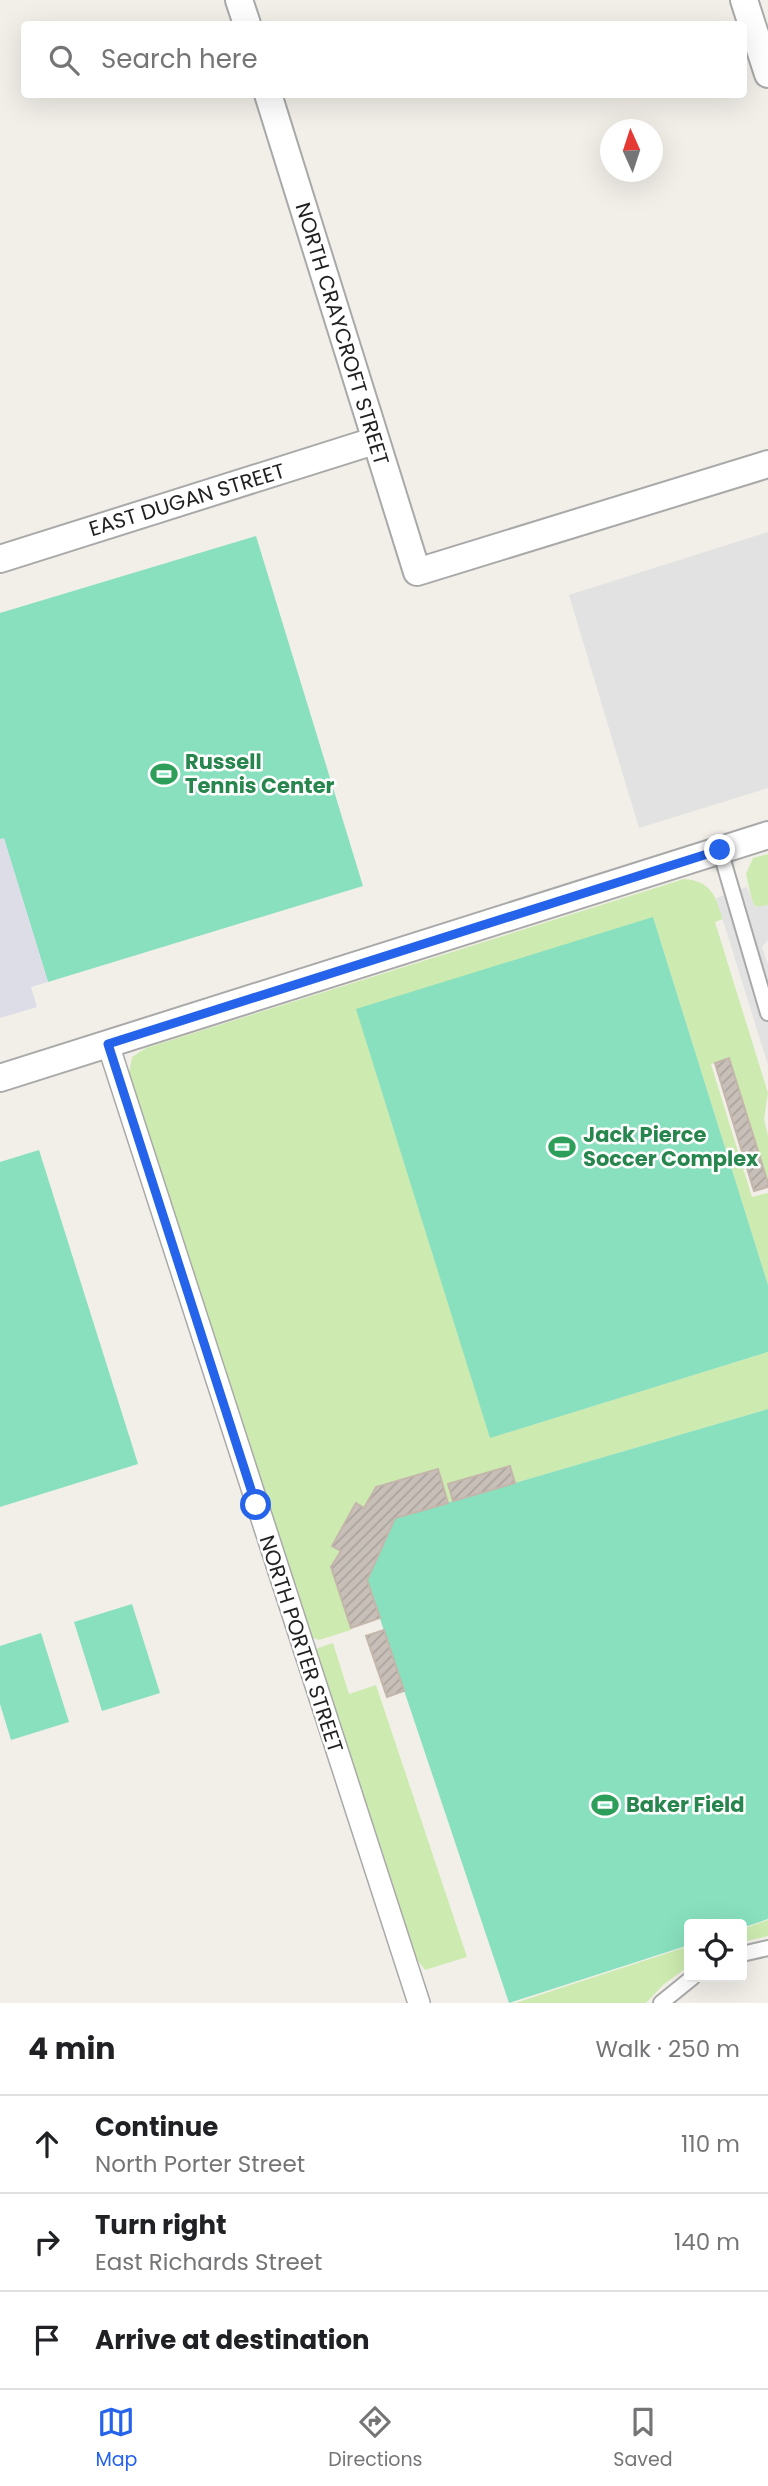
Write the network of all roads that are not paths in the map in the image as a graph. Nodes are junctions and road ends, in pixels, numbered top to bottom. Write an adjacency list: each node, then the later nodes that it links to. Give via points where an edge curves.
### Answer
1 (240, 0): 3 (street)
2 (744, 0): 4 (street)
3 (246, 21)
4 (768, 74)
5 (269, 98): 6 (street, NORTH CRAYCROFT STREET)
6 (374, 441): 7 (street, NORTH CRAYCROFT STREET, via 417,572); 8 (street, EAST DUGAN STREET)
7 (768, 464)
8 (0, 559)
9 (768, 835): 10 (street)
10 (720, 850): 11 (lane); 12 (street)
11 (768, 1013)
12 (108, 1044): 13 (street); 17 (street, NORTH PORTER STREET)
13 (0, 1078)
14 (768, 1948): 15 (lane)
15 (747, 1953)
16 (687, 1982): 18 (lane)
17 (419, 2003)
18 (661, 2003)

